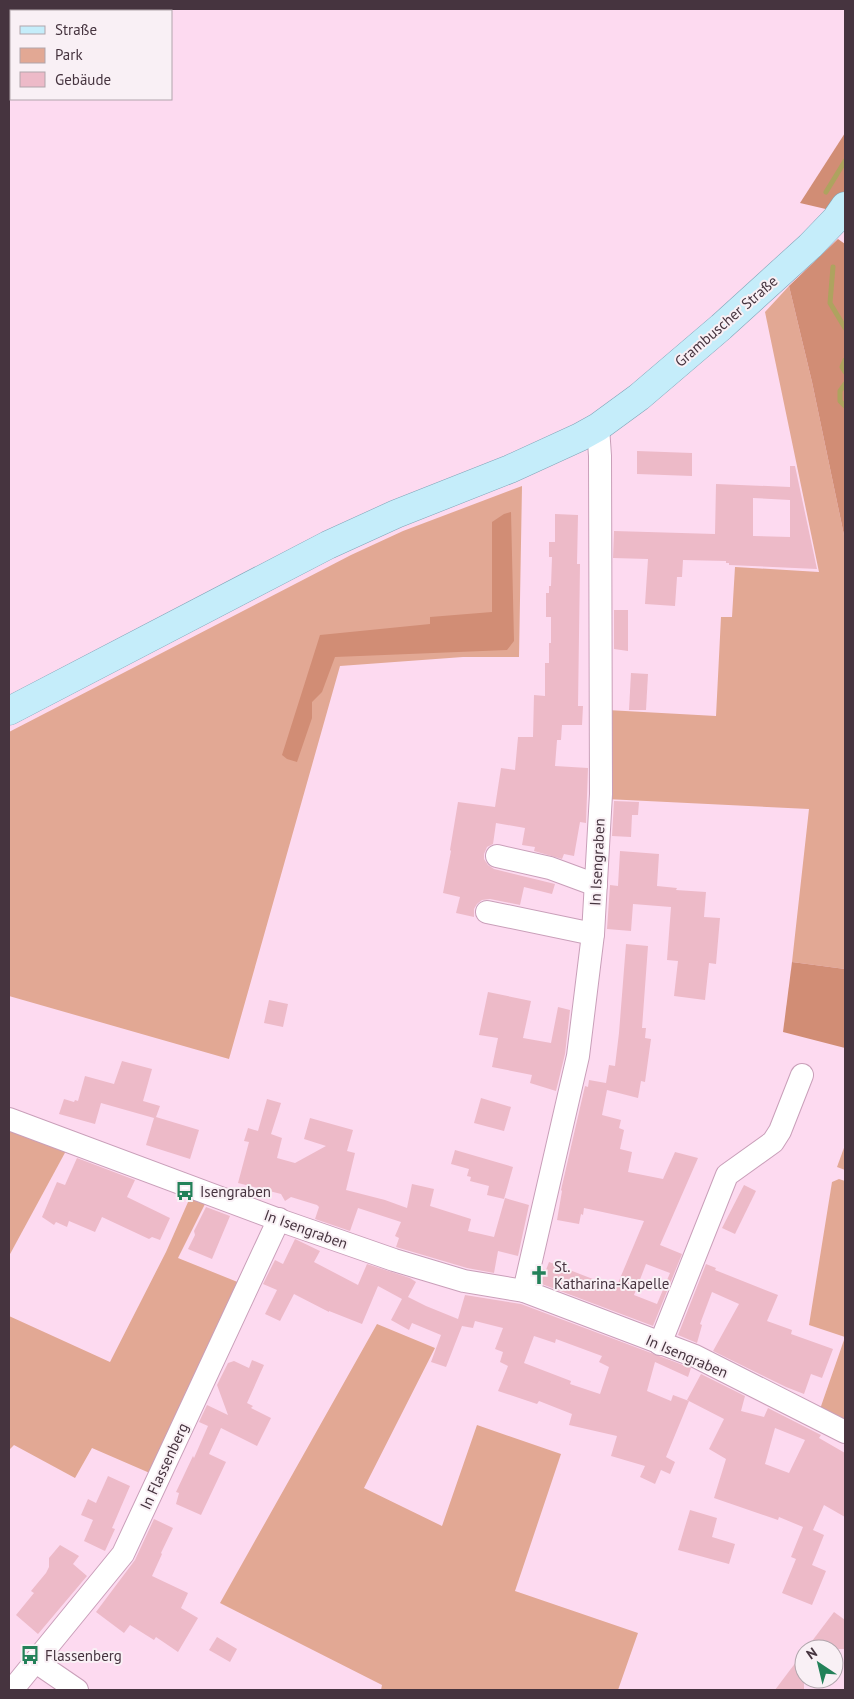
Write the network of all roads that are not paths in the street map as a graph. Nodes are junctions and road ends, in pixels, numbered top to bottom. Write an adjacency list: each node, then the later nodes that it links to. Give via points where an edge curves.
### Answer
1 (842, 215): 2 (main road, Grambuscher Straße, via 722,327)
2 (598, 427): 3 (main road, Grambuscher Straße, via 510,469 396,514 328,546); 5 (street, In Isengraben, via 601,794)
3 (9, 711)
4 (497, 856): 5 (street, via 550,868)
5 (596, 885): 7 (street, In Isengraben)
6 (488, 912): 7 (street)
7 (593, 934): 11 (street, In Isengraben, via 578,1056)
8 (802, 1075): 12 (street, via 774,1142 727,1175)
9 (9, 1119): 10 (street, In Isengraben)
10 (279, 1219): 11 (street, In Isengraben, via 455,1278); 14 (street, In Flassenberg, via 123,1554)
11 (524, 1291): 12 (street, In Isengraben)
12 (660, 1344): 13 (street, In Isengraben, via 694,1356)
13 (845, 1432)
14 (36, 1662): 15 (street, In Flassenberg); 16 (street)
15 (12, 1690)
16 (77, 1690)

